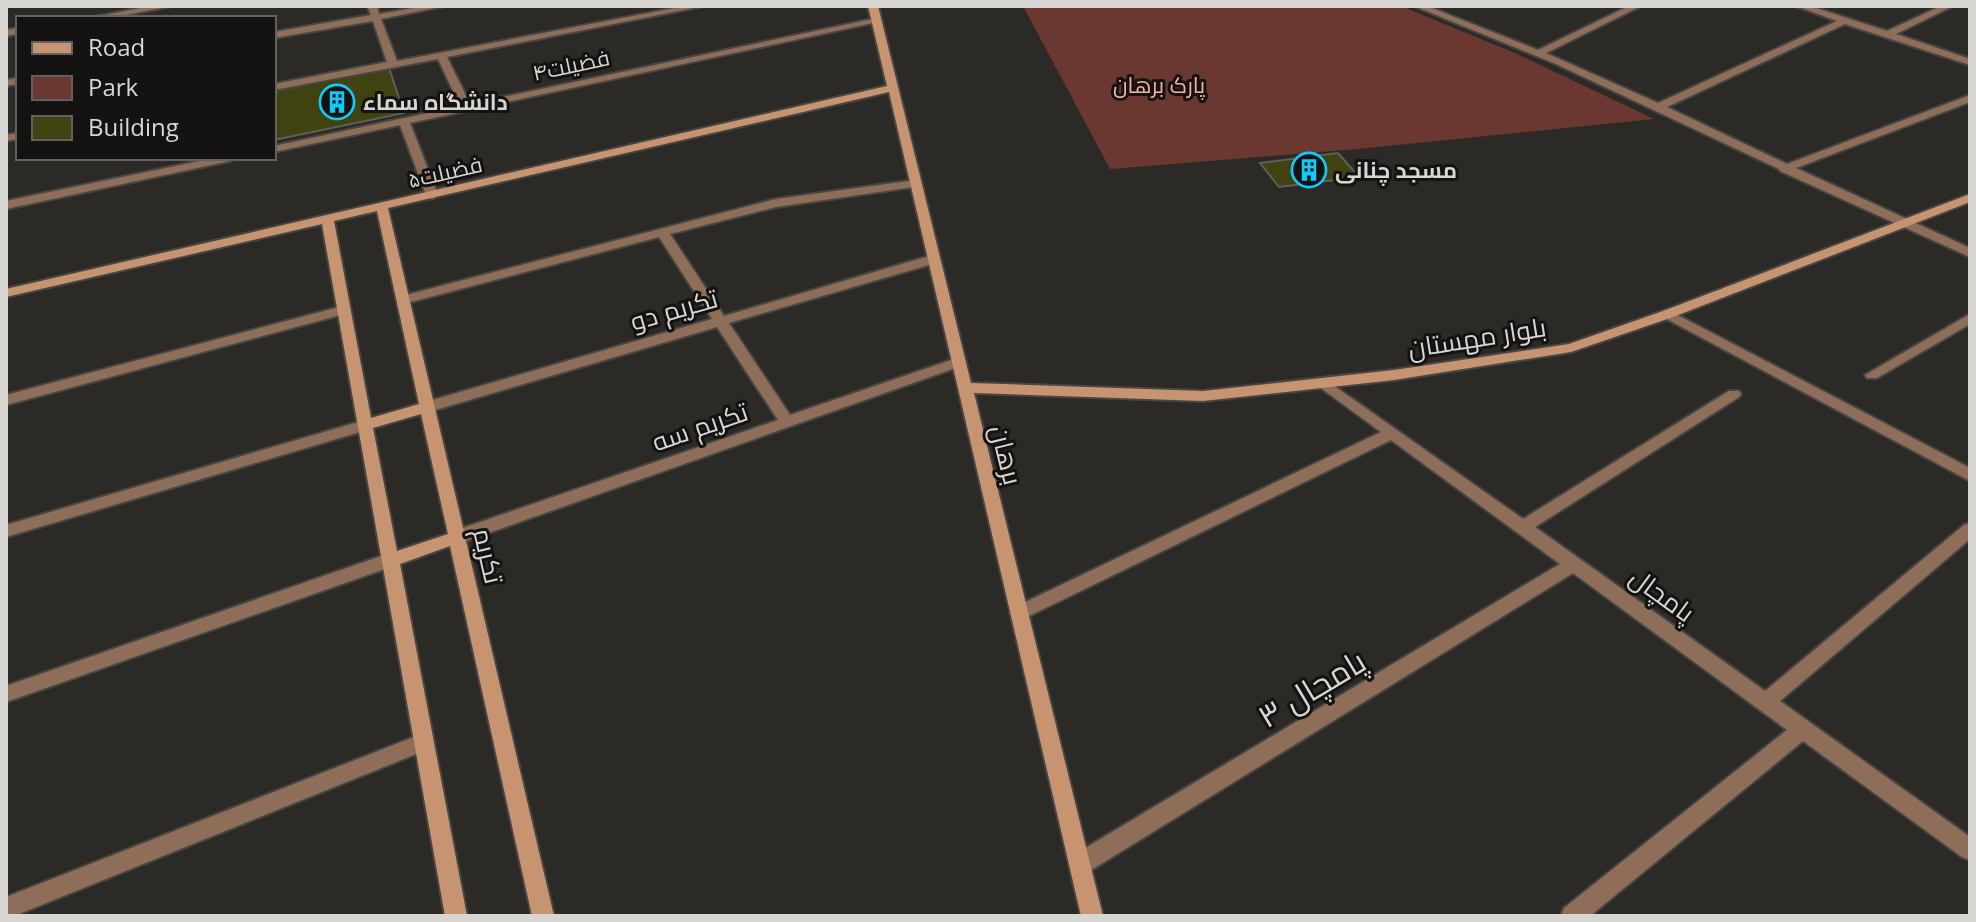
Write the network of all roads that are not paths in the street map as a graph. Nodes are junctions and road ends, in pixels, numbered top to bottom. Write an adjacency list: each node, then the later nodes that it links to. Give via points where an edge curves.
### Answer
1 (167, 6): 10 (street)
2 (372, 6): 11 (street)
3 (440, 6): 11 (street)
4 (699, 6): 16 (street)
5 (1419, 6): 15 (street)
6 (1636, 6): 15 (street)
7 (1801, 6): 12 (street)
8 (1948, 6): 13 (street)
9 (875, 13): 20 (street, برهان); 23 (street, فضیلت۴)
10 (106, 16)
11 (376, 17): 14 (street); 18 (street)
12 (1846, 20): 13 (street); 22 (street)
13 (1889, 34): 17 (street)
14 (276, 35)
15 (1539, 53): 22 (street)
16 (441, 55): 18 (street); 23 (street)
17 (1970, 62)
18 (393, 64): 19 (street)
19 (276, 87)
20 (893, 88): 28 (street, برهان); 29 (street, فضیلت۵)
21 (1970, 98): 27 (street)
22 (1661, 106): 27 (street)
23 (466, 108): 24 (street, فضیلت۴)
24 (404, 121): 25 (street, فضیلت۴); 29 (street)
25 (276, 149)
26 (220, 160): 31 (street)
27 (1784, 169): 34 (street)
28 (916, 184): 35 (street, via 776,203); 37 (street, برهان)
29 (432, 195): 32 (street, فضیلت۵)
30 (1970, 198): 34 (street, بلوار مهستان)
31 (6, 205)
32 (382, 207): 33 (street, فضیلت۵); 39 (street, تکریم)
33 (327, 219): 38 (street, فضیلت۵); 40 (street)
34 (1902, 224): 36 (street); 41 (street, بلوار مهستان)
35 (662, 232): 39 (street); 43 (street)
36 (1970, 253)
37 (934, 259): 43 (street, تکریم دو); 44 (street, برهان)
38 (6, 293)
39 (403, 300): 50 (street, تکریم)
40 (343, 310): 49 (street); 52 (street)
41 (1668, 314): 46 (street, بلوار مهستان, via 1571,348); 54 (street)
42 (1970, 318): 45 (street)
43 (721, 321): 50 (street, تکریم دو); 51 (street)
44 (959, 362): 47 (street, برهان); 51 (street, تکریم سه)
45 (1872, 375)
46 (1323, 383): 47 (street, بلوار مهستان, via 1203,396); 53 (street, پامچال)
47 (965, 388): 61 (street, برهان)
48 (1734, 394): 55 (street)
49 (6, 400)
50 (427, 407): 52 (street); 58 (street, تکریم)
51 (787, 422): 58 (street, تکریم سه)
52 (365, 425): 57 (street); 59 (street)
53 (1393, 433): 55 (street, پامچال); 61 (street)
54 (1970, 475)
55 (1523, 527): 60 (street, پامچال)
56 (1970, 529): 63 (street)
57 (6, 531)
58 (457, 537): 59 (street); 70 (street, تکریم)
59 (390, 560): 62 (street); 65 (street)
60 (1574, 564): 63 (street, پامچال); 67 (street, پامچال ۳)
61 (1019, 613): 67 (street, برهان)
62 (6, 694)
63 (1765, 702): 64 (street, پامچال)
64 (1803, 729): 66 (street, پامچال); 72 (street)
65 (424, 742): 68 (street); 69 (street)
66 (1970, 850)
67 (1080, 864): 71 (street, برهان)
68 (6, 908)
69 (456, 916)
70 (543, 916)
71 (1092, 916)
72 (1572, 916)

